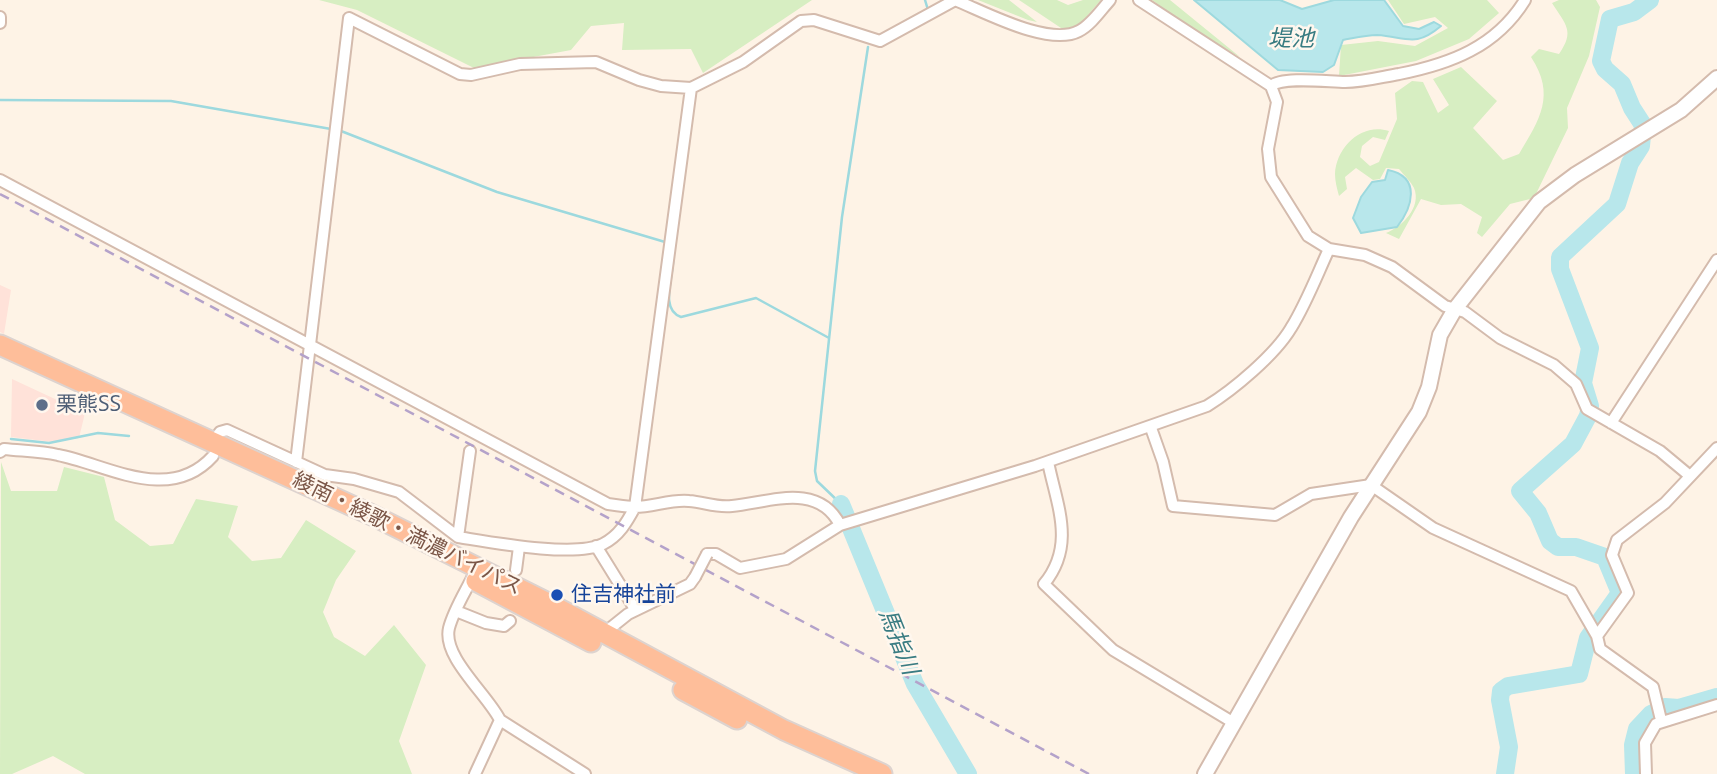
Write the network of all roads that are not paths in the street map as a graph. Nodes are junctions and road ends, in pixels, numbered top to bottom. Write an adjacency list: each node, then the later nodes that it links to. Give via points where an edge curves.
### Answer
1 (1110, 0): 8 (street, via 1084,29 1065,35 1022,27 955,0 880,41 814,20 801,21 743,62)
2 (1139, 0): 7 (street)
3 (1525, 0): 7 (street, via 1503,29 1446,64 1358,82 1284,81)
4 (0, 17): 5 (street)
5 (0, 23)
6 (1717, 78): 12 (street, via 1692,102 1575,174 1539,202)
7 (1271, 86): 10 (street, via 1277,102 1268,149 1271,177 1308,236)
8 (691, 88): 14 (street, via 639,80 596,62 520,64 460,74 349,18); 26 (street)
9 (0, 180): 14 (street)
10 (1329, 249): 12 (street, via 1365,255 1392,267); 17 (street, via 1291,329 1278,346 1221,397)
11 (1717, 260): 16 (street)
12 (1455, 309): 16 (street, via 1568,374 1589,411); 25 (street, via 1440,335 1425,400)
13 (0, 345): 20 (highway, 綾南・綾歌・満濃バイパス)
14 (312, 346): 22 (street); 26 (street, via 608,504)
15 (0, 359): 20 (highway, 綾南・綾歌・満濃バイパス)
16 (1611, 424): 24 (street, via 1660,451)
17 (1151, 428): 23 (street); 25 (street, via 1173,506 1178,509 1212,507 1275,515 1311,494)
18 (1717, 448): 24 (street)
19 (1, 449): 20 (street, via 60,455 108,472 150,479 190,472 206,464)
20 (213, 449): 22 (street, via 220,432 227,430); 32 (highway, 綾南・綾歌・満濃バイパス)
21 (470, 451): 28 (street)
22 (296, 462): 28 (street, via 325,475 399,492)
23 (1048, 462): 27 (street); 41 (street, via 1064,541 1053,573 1044,584 1113,650)
24 (1690, 476): 36 (street, via 1665,503 1617,540 1612,555 1628,593)
25 (1371, 485): 36 (street, via 1433,528 1571,591); 41 (street)
26 (635, 507): 27 (street, via 689,501 732,506 774,497 804,498); 29 (street, via 625,526)
27 (845, 523): 33 (street, bridge, via 786,559 749,568 707,554 690,584)
28 (457, 537): 30 (street)
29 (596, 546): 30 (street); 33 (street)
30 (519, 547): 31 (street)
31 (516, 570)
32 (475, 573): 34 (street); 37 (highway, 綾南・綾歌・満濃バイパス); 42 (highway, 綾南・綾歌・満濃バイパス, via 774,739)
33 (635, 609): 37 (street)
34 (456, 611): 35 (street, via 486,623 504,626); 40 (street, via 449,629 450,648)
35 (510, 621)
36 (1594, 633): 39 (street, via 1600,649 1653,687)
37 (603, 634): 42 (highway, 綾南・綾歌・満濃バイパス, via 784,730)
38 (1717, 705): 39 (street)
39 (1660, 714): 47 (street, via 1645,743)
40 (500, 720): 43 (street); 44 (street)
41 (1234, 723): 46 (street)
42 (848, 770): 45 (highway, 綾南・綾歌・満濃バイパス)
43 (475, 774)
44 (585, 774)
45 (882, 774)
46 (1205, 774)
47 (1646, 774)

